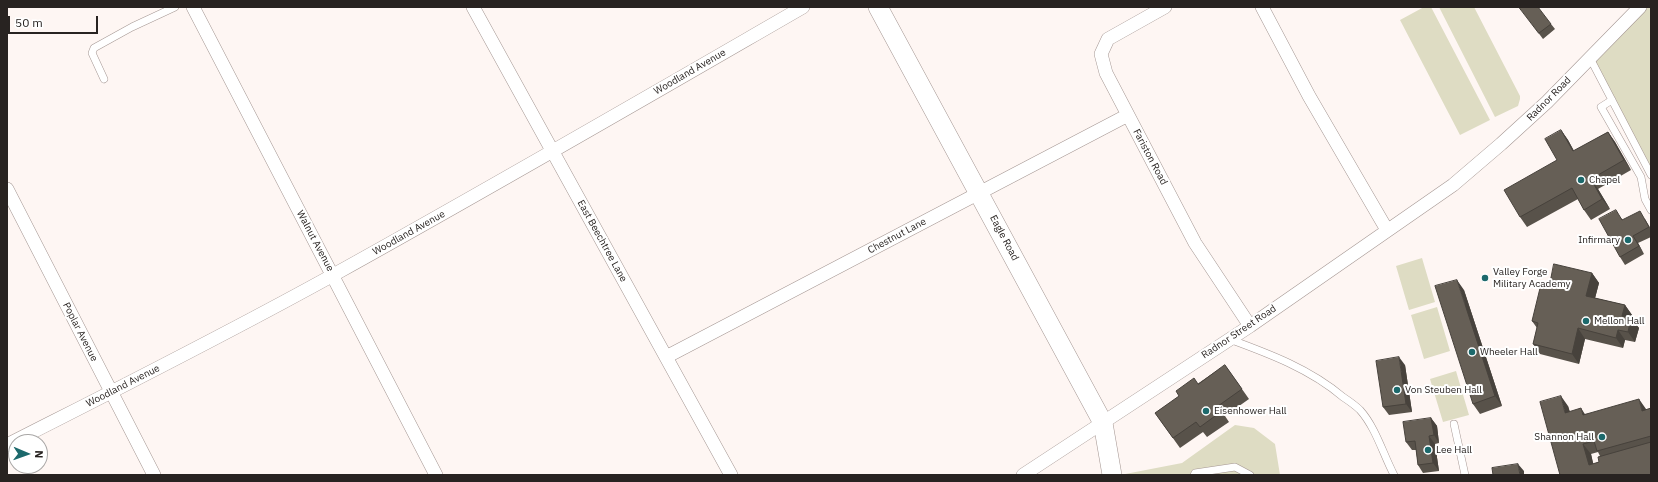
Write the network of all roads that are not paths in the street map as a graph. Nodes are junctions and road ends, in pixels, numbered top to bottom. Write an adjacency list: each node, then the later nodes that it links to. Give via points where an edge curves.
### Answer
1 (175, 7): 10 (lane, via 94,48 92,53)
2 (193, 7): 20 (street, Walnut Avenue)
3 (473, 7): 13 (street, East Beechtree Lane)
4 (803, 7): 13 (street, Woodland Avenue)
5 (878, 7): 17 (street, Eagle Road)
6 (1165, 7): 12 (street, Fariston Road, via 1108,39 1101,54 1106,73)
7 (1262, 7): 19 (street, via 1309,96)
8 (1640, 7): 9 (street, Radnor Road)
9 (1590, 58): 11 (lane); 15 (street, Radnor Road, via 1547,102)
10 (104, 79)
11 (1612, 100): 14 (lane); 18 (lane, via 1601,107 1641,177 1645,199)
12 (1128, 116): 17 (street, Chestnut Lane); 21 (street, Fariston Road, via 1195,243)
13 (552, 152): 20 (street, Woodland Avenue); 23 (street, East Beechtree Lane)
14 (1651, 175)
15 (1453, 185): 19 (street, Radnor Street Road)
16 (7, 189): 24 (street, Poplar Avenue)
17 (979, 193): 23 (street, Chestnut Lane); 25 (street, Eagle Road)
18 (1651, 210)
19 (1387, 230): 21 (street, Radnor Street Road)
20 (333, 275): 24 (street, Woodland Avenue); 29 (street, Walnut Avenue)
21 (1250, 326): 22 (street, Radnor Street Road)
22 (1229, 339): 25 (street, Radnor Street Road); 35 (lane, via 1308,372 1360,410 1376,434)
23 (666, 357): 30 (street, East Beechtree Lane)
24 (111, 392): 27 (street, Woodland Avenue); 28 (street, Poplar Avenue)
25 (1103, 423): 31 (street, Radnor Street Road); 32 (street, Eagle Road)
26 (1454, 424): 36 (lane)
27 (7, 445)
28 (154, 475)
29 (436, 475)
30 (731, 475)
31 (1023, 475)
32 (1112, 475)
33 (1194, 475): 34 (lane, via 1235,467)
34 (1250, 475)
35 (1394, 475)
36 (1465, 475)

